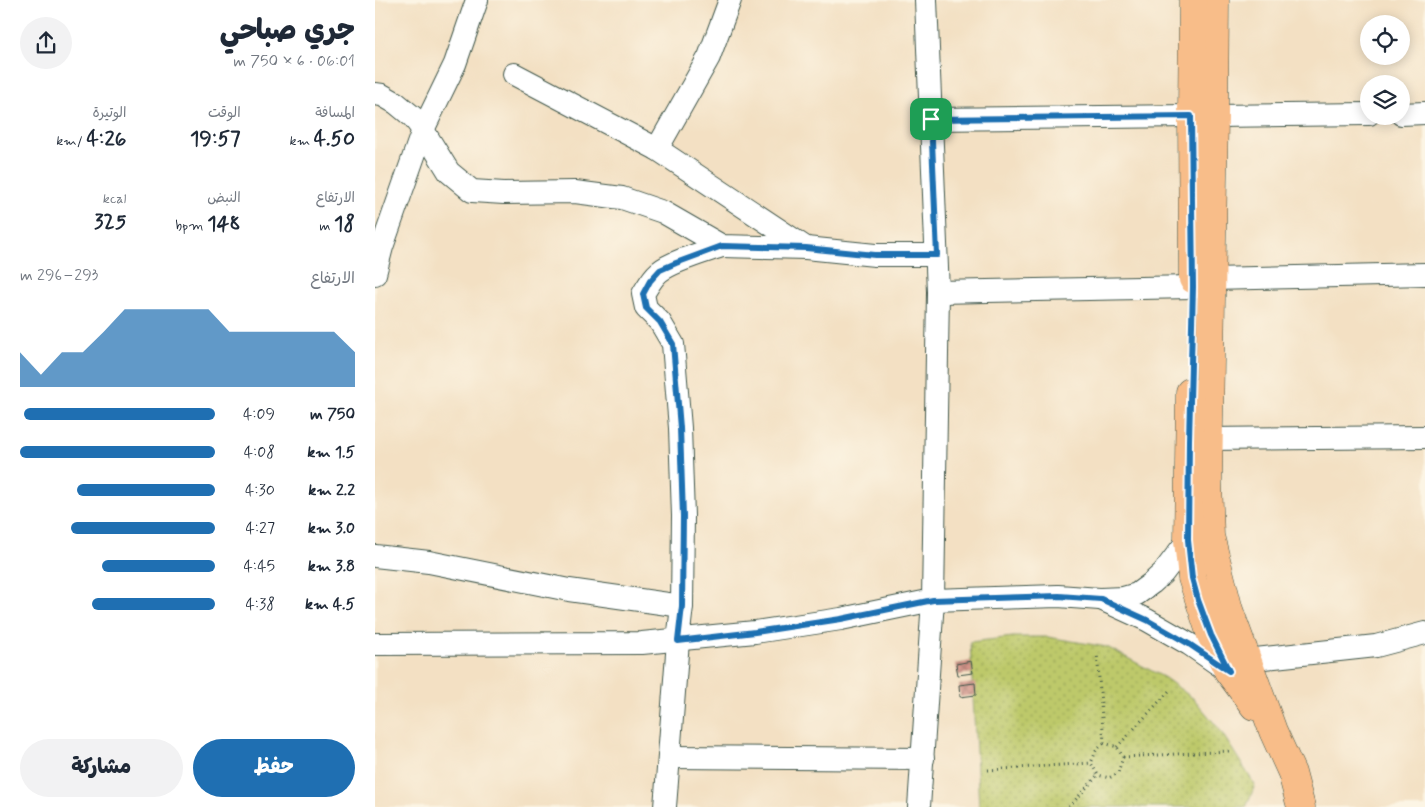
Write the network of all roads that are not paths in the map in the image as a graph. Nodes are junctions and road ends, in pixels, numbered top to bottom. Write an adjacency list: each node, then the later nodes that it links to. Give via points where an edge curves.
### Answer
1 (477, 0): 13 (street, via 455,64)
2 (730, 0): 14 (street, via 709,57)
3 (926, 0): 12 (street)
4 (1193, 0): 11 (main road)
5 (1215, 0): 11 (main road)
6 (514, 74): 14 (street)
7 (375, 94): 13 (street, via 396,103)
8 (1425, 113): 10 (street)
9 (1360, 114): 11 (street)
10 (1410, 114)
11 (1203, 116): 12 (street); 20 (main road)
12 (931, 119): 17 (street)
13 (423, 130): 15 (street, via 449,172 472,190 575,192 622,198 663,212); 18 (street)
14 (657, 149): 16 (street)
15 (722, 246): 16 (street); 28 (street, via 660,270 643,294 646,308 660,322 673,344 681,448)
16 (806, 248): 17 (street, via 875,255)
17 (937, 255): 21 (street)
18 (375, 274)
19 (1425, 274): 20 (street)
20 (1202, 283): 21 (street); 23 (main road); 24 (main road, via 1189,440)
21 (938, 292): 27 (street)
22 (1425, 437): 23 (street)
23 (1208, 439): 32 (main road, via 1210,536 1229,610)
24 (1188, 540): 26 (street, via 1163,573 1137,594); 32 (main road, via 1192,578 1211,635)
25 (375, 556): 28 (street, via 429,562 569,590)
26 (1101, 599): 27 (street, via 1059,596); 32 (street)
27 (933, 600): 30 (street, via 841,619); 34 (street)
28 (682, 606): 30 (street)
29 (1425, 633): 32 (street, via 1376,646)
30 (678, 641): 31 (street); 33 (street)
31 (375, 644)
32 (1237, 665): 37 (main road, via 1260,694 1291,772)
33 (669, 756): 34 (street); 35 (street)
34 (923, 759): 36 (street)
35 (665, 807)
36 (919, 807)
37 (1301, 807)

